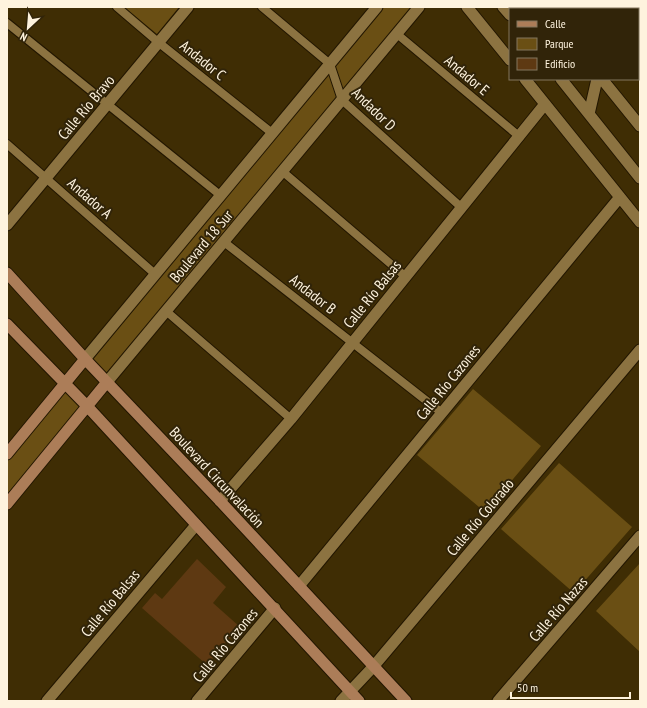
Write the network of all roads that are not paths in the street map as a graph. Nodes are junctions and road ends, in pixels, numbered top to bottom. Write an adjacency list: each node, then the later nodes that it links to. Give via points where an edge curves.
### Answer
1 (117, 7): 9 (lane, Andador C)
2 (188, 7): 9 (street, Calle Río Bravo)
3 (262, 7): 11 (lane)
4 (377, 7): 11 (street, Boulevard 18 Sur)
5 (419, 7): 8 (street, Boulevard 18 Sur)
6 (467, 7): 10 (street)
7 (7, 23): 17 (lane)
8 (397, 34): 16 (street, Boulevard 18 Sur); 22 (lane, Andador E)
9 (158, 42): 17 (street, Calle Río Bravo); 21 (lane, Andador C)
10 (509, 59)
11 (330, 64): 16 (lane, Andador D); 21 (street, Boulevard 18 Sur)
12 (526, 80): 18 (street)
13 (562, 80): 19 (street)
14 (597, 80): 19 (street)
15 (603, 80): 20 (street)
16 (342, 100): 24 (street, Boulevard 18 Sur); 29 (lane, Andador D)
17 (108, 103): 25 (street, Calle Río Bravo); 27 (lane)
18 (545, 104): 22 (street, Calle Río Balsas); 28 (street)
19 (589, 114): 26 (street)
20 (640, 126)
21 (272, 133): 27 (street, Boulevard 18 Sur)
22 (520, 137): 29 (street, Calle Río Balsas)
23 (7, 144): 25 (lane, Andador A)
24 (282, 172): 32 (street, Boulevard 18 Sur); 35 (lane)
25 (46, 178): 31 (street, Calle Río Bravo); 34 (lane, Andador A)
26 (640, 178)
27 (220, 195): 34 (street, Boulevard 18 Sur)
28 (620, 197): 30 (street); 44 (street, Calle Río Cazones)
29 (462, 208): 35 (street, Calle Río Balsas)
30 (640, 222)
31 (7, 225)
32 (224, 242): 36 (street, Boulevard 18 Sur); 38 (lane, Andador B)
33 (7, 273): 40 (main road, Boulevard Circunvalación)
34 (155, 274): 40 (street, Boulevard 18 Sur)
35 (406, 277): 38 (street, Calle Río Balsas)
36 (166, 311): 41 (street, Boulevard 18 Sur); 45 (lane)
37 (7, 324): 42 (main road)
38 (352, 342): 44 (lane, Andador B); 45 (street, Calle Río Balsas)
39 (640, 350): 53 (street, Calle Río Colorado)
40 (85, 359): 41 (main road, Boulevard Circunvalación); 42 (main road, Boulevard 18 Sur)
41 (107, 382): 43 (main road, Boulevard 18 Sur); 47 (main road, Boulevard Circunvalación)
42 (65, 383): 43 (main road); 46 (main road, Boulevard 18 Sur)
43 (87, 406): 48 (main road, Boulevard 18 Sur); 49 (main road)
44 (442, 413): 51 (street, Calle Río Cazones)
45 (291, 418): 47 (street, Calle Río Balsas)
46 (7, 454)
47 (220, 501): 51 (main road, Boulevard Circunvalación)
48 (7, 504)
49 (196, 525): 52 (main road); 55 (street, Calle Río Balsas)
50 (640, 536): 60 (street, Calle Río Nazas)
51 (299, 586): 53 (main road, Boulevard Circunvalación)
52 (275, 608): 54 (main road); 56 (street, Calle Río Cazones)
53 (373, 667): 54 (street, Calle Río Colorado); 59 (main road, Boulevard Circunvalación)
54 (350, 691): 57 (street, Calle Río Colorado); 58 (main road)
55 (46, 701)
56 (197, 701)
57 (341, 701)
58 (359, 701)
59 (406, 701)
60 (498, 701)

